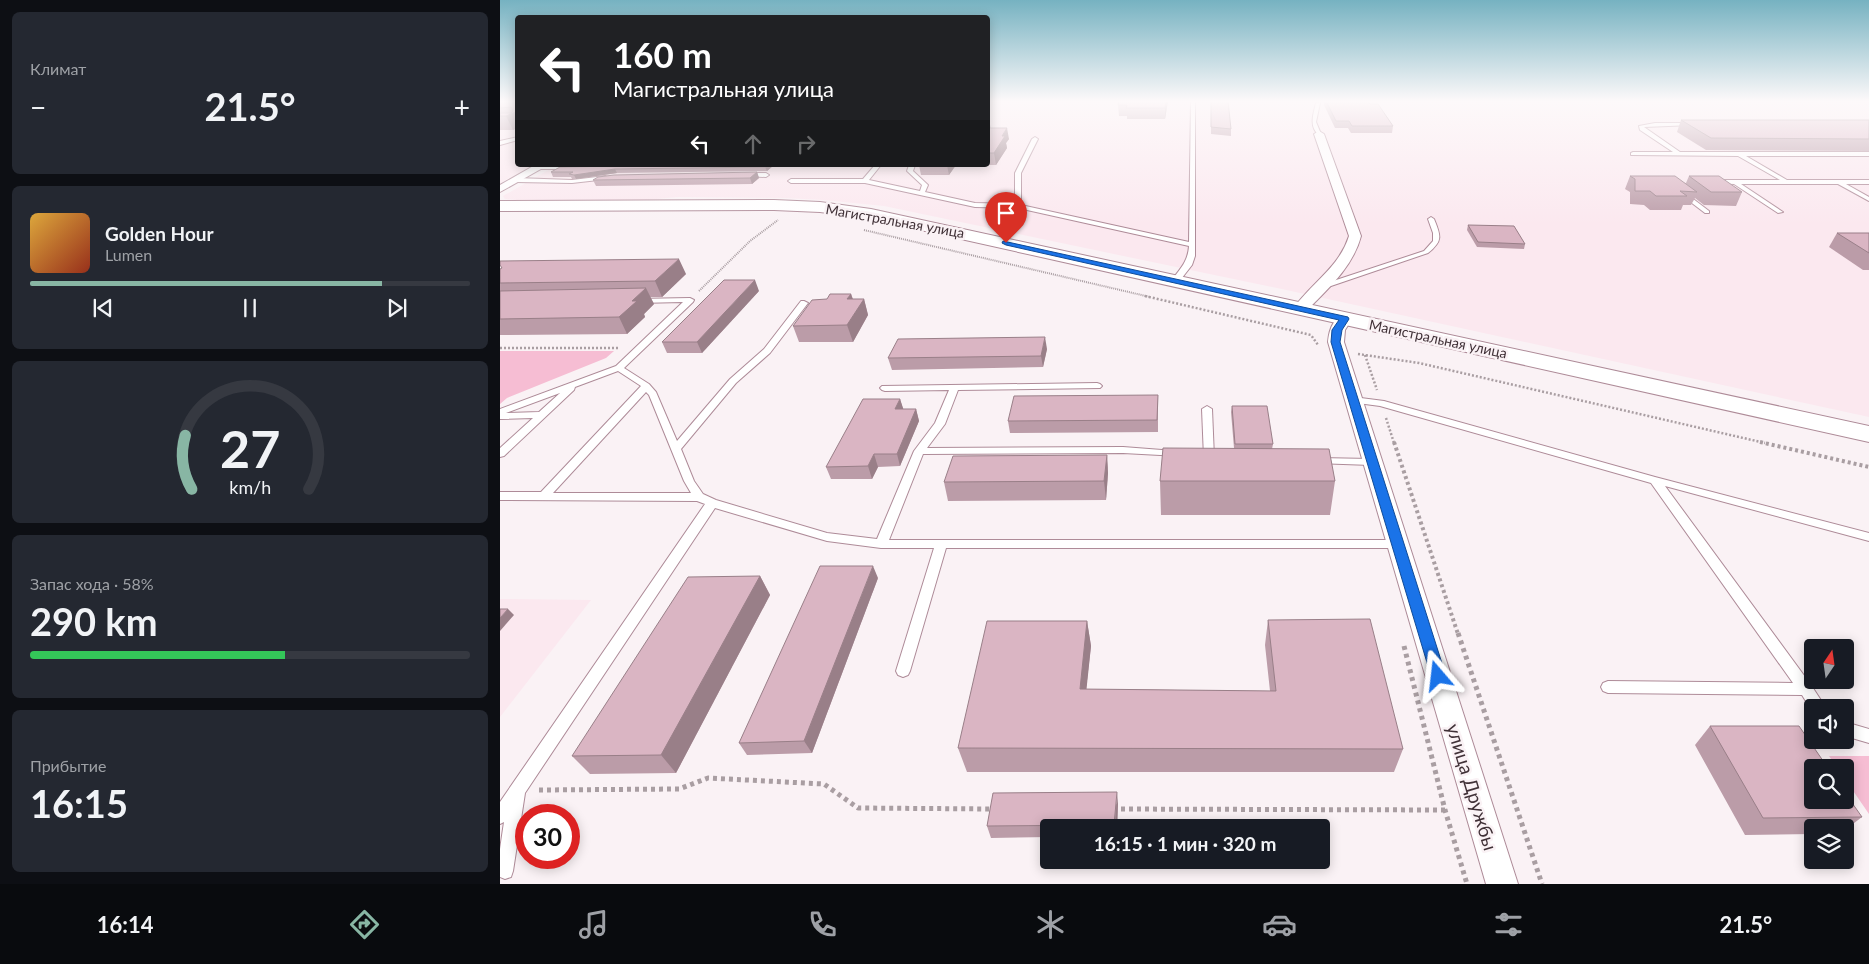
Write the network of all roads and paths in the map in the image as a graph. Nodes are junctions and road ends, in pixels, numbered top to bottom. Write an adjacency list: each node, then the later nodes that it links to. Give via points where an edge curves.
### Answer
1 (1033, 142): 28 (lane, via 1018,173)
2 (1193, 142): 34 (lane)
3 (1322, 142): 36 (street, via 1355,236)
4 (1662, 142): 6 (lane)
5 (1632, 154): 6 (lane)
6 (1679, 154): 7 (lane)
7 (1739, 154): 8 (lane); 20 (lane)
8 (1869, 154)
9 (539, 167): 15 (street)
10 (876, 167): 17 (lane)
11 (911, 167): 25 (lane, via 911,174 925,185)
12 (737, 175): 13 (lane)
13 (766, 175)
14 (612, 177): 15 (lane, via 576,183)
15 (516, 180): 24 (street)
16 (791, 181): 17 (lane)
17 (865, 181): 25 (lane)
18 (1706, 182): 19 (lane)
19 (1734, 182): 20 (lane); 30 (lane)
20 (1786, 182): 21 (lane)
21 (1838, 182): 22 (lane); 26 (lane)
22 (1869, 182)
23 (1674, 187): 29 (lane)
24 (500, 188)
25 (922, 193): 28 (lane, via 975,205)
26 (1869, 199)
27 (500, 206): 35 (main road, Магистральная улица, via 774,205 843,210 894,218)
28 (1018, 206): 34 (lane)
29 (1707, 212)
30 (1780, 212)
31 (772, 218): 37 (path, via 782,218 750,241)
32 (1430, 219): 36 (lane, via 1438,238 1426,252)
33 (856, 229): 44 (path, via 1311,335 1322,352)
34 (1194, 245): 35 (lane, via 1188,265)
35 (1175, 280): 40 (main road, Магистральная улица)
36 (1325, 285): 40 (street)
37 (690, 300): 38 (lane); 43 (lane)
38 (631, 301)
39 (804, 303): 59 (lane, via 767,351 734,381)
40 (1300, 309): 41 (main road, Магистральная улица)
41 (1344, 319): 44 (street, улица Дружбы, via 1337,330); 58 (main road, Магистральная улица)
42 (500, 348): 43 (path)
43 (640, 348): 46 (lane)
44 (1339, 353): 45 (path); 52 (street, улица Дружбы)
45 (1365, 355): 53 (path); 64 (path, via 1429,365)
46 (619, 368): 47 (lane); 48 (lane)
47 (576, 384): 55 (lane); 56 (lane)
48 (646, 386): 59 (lane, via 653,394); 67 (lane)
49 (1096, 386): 51 (lane)
50 (885, 388): 51 (lane)
51 (954, 388): 60 (lane, via 940,424)
52 (1353, 400): 53 (lane); 63 (street, улица Дружбы)
53 (1381, 403): 65 (lane); 89 (path)
54 (1206, 409): 60 (lane, via 1204,457 1123,450)
55 (500, 412)
56 (542, 415): 57 (lane); 61 (lane)
57 (500, 416)
58 (1869, 434)
59 (675, 450): 68 (lane)
60 (919, 451): 71 (lane)
61 (500, 454)
62 (1306, 461): 63 (lane)
63 (1371, 462): 73 (street, улица Дружбы)
64 (1869, 467)
65 (1655, 480): 70 (lane); 75 (lane)
66 (500, 496): 67 (lane)
67 (544, 496): 68 (lane)
68 (699, 497): 69 (lane)
69 (712, 503): 71 (lane, via 827,537); 82 (lane)
70 (1869, 537)
71 (881, 544): 72 (lane)
72 (941, 544): 73 (lane); 74 (lane)
73 (1398, 544): 88 (street, улица Дружбы)
74 (903, 671)
75 (1804, 686)
76 (1608, 687): 77 (lane)
77 (1804, 689)
78 (1806, 689): 79 (lane)
79 (1813, 699)
80 (1854, 732): 81 (lane)
81 (1869, 736)
82 (517, 790): 83 (path, via 679,789 708,778 824,784 858,808); 86 (lane); 87 (lane)
83 (997, 809)
84 (1107, 809): 85 (path)
85 (1445, 810)
86 (500, 816)
87 (502, 873)
88 (1502, 884)
89 (1542, 884)

